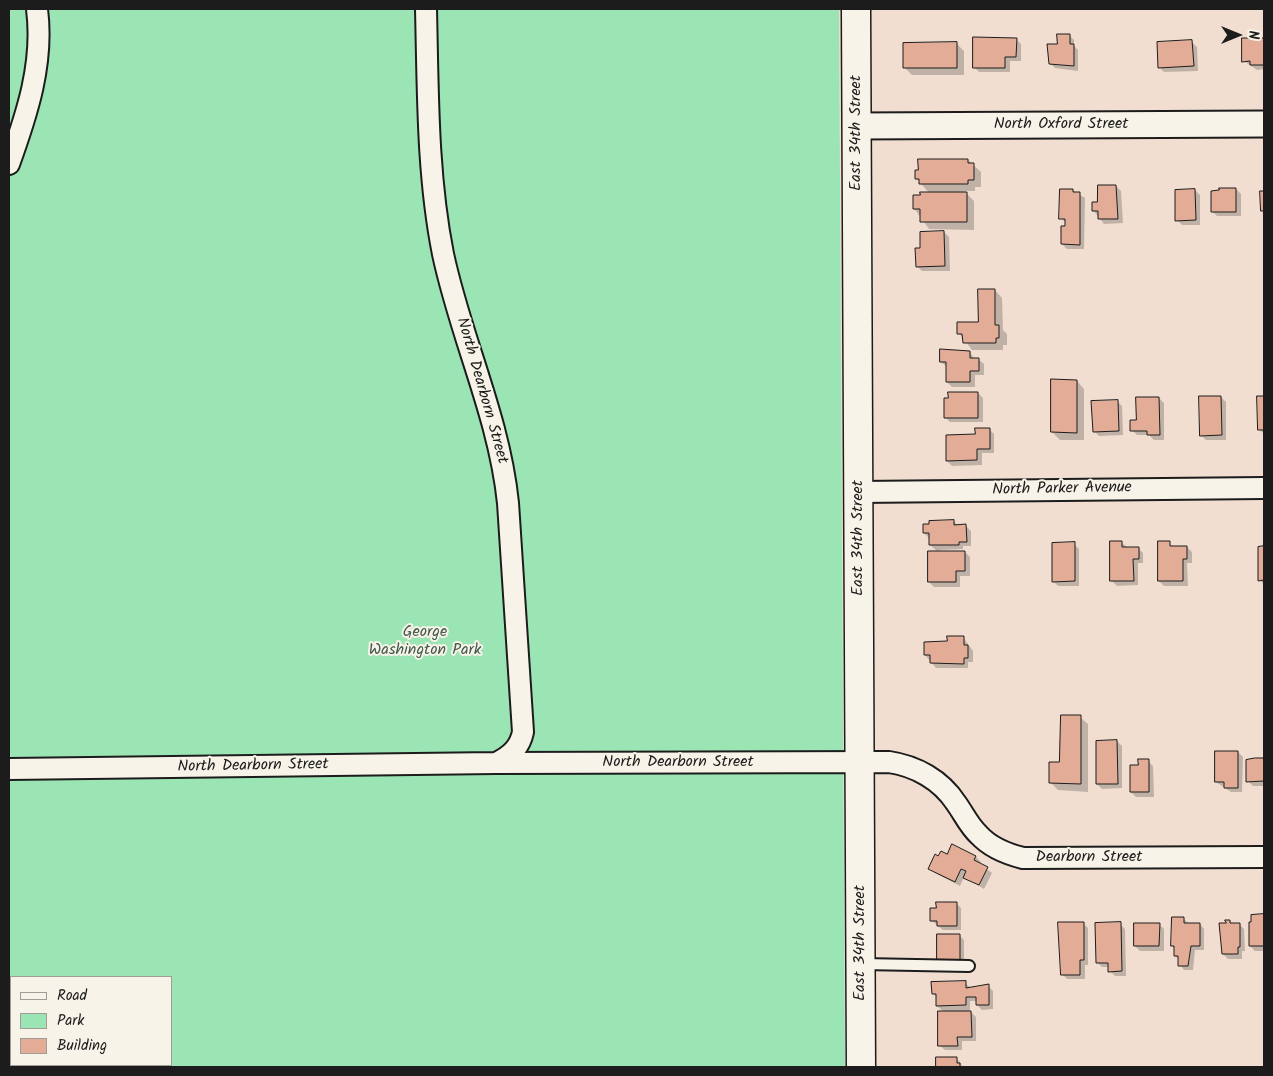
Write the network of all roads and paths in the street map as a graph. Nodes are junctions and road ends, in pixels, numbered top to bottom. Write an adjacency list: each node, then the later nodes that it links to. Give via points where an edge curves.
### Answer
1 (37, 9): 6 (street, via 38,51 34,83 24,124)
2 (426, 9): 10 (street, North Dearborn Street, via 430,153 440,236 454,297 505,468 522,732 517,747)
3 (856, 9): 5 (main road, East 34th Street)
4 (1264, 124): 5 (street, North Oxford Street)
5 (857, 126): 8 (main road, East 34th Street)
6 (9, 164)
7 (1264, 488): 8 (street, North Parker Avenue)
8 (859, 492): 9 (main road, East 34th Street)
9 (860, 762): 10 (street, North Dearborn Street); 12 (street, Dearborn Street, via 896,763 926,774 945,789 984,840 1023,858); 13 (main road, East 34th Street)
10 (496, 763): 11 (street, North Dearborn Street)
11 (9, 769)
12 (1264, 857)
13 (861, 964): 14 (lane); 15 (main road, East 34th Street)
14 (969, 966)
15 (862, 1067)

